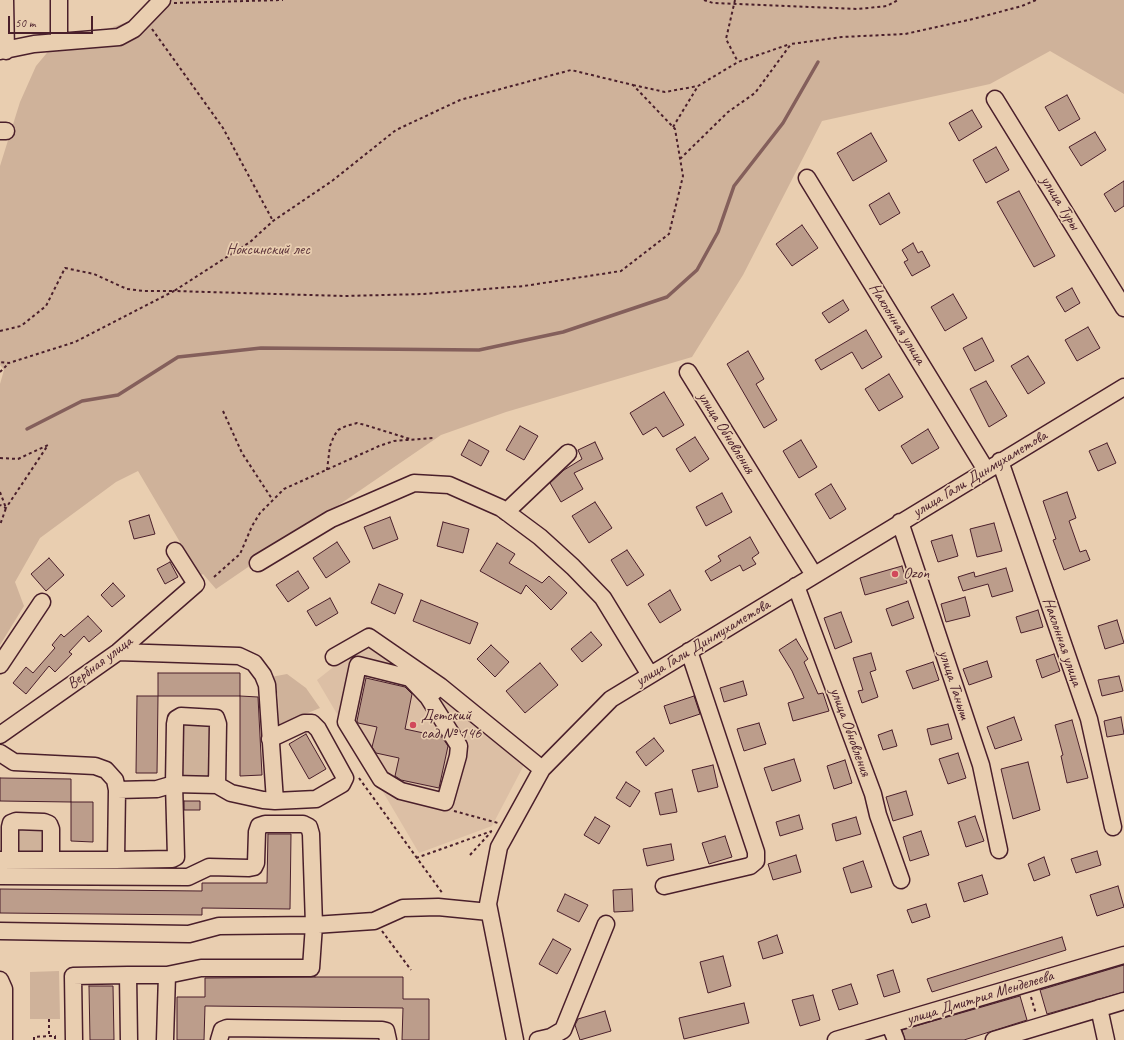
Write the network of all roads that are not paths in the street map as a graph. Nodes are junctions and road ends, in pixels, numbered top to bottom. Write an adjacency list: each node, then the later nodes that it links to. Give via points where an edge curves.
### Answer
1 (5, 0): 5 (street)
2 (59, 0): 4 (street)
3 (160, 2): 4 (street, via 134,29 119,37)
4 (59, 42): 5 (street)
5 (3, 51)
6 (995, 99): 8 (street, улица Туры)
7 (807, 178): 13 (street, Наклонная улица)
8 (1124, 308)
9 (688, 372): 18 (street, улица Обновления)
10 (1123, 390): 12 (street, улица Гали Динмухаметова)
11 (568, 453): 14 (street)
12 (1000, 461): 13 (street, улица Гали Динмухаметова); 35 (street, Наклонная улица, via 1089,719)
13 (986, 470): 15 (street, улица Гали Динмухаметова)
14 (506, 512): 17 (street, via 449,484 414,483 331,519); 25 (street, via 540,537 603,598)
15 (900, 522): 18 (street, улица Гали Динмухаметова); 36 (street, улица Таныш, via 981,765)
16 (175, 551): 22 (street, Вербная улица, via 196,584)
17 (258, 563)
18 (814, 575): 19 (street, улица Гали Динмухаметова)
19 (796, 586): 21 (street, улица Гали Динмухаметова); 41 (street, улица Обновления)
20 (42, 602): 24 (street)
21 (689, 651): 25 (street, улица Гали Динмухаметова); 42 (street, via 756,852 756,861 750,866)
22 (118, 652): 27 (street, Вербная улица); 28 (street, via 239,656 254,664 267,685)
23 (334, 657): 26 (street, via 369,636)
24 (0, 665)
25 (650, 675): 30 (street, улица Гали Динмухаметова, via 611,699)
26 (434, 691): 26 (street, via 459,746 445,802 401,791 381,779 346,722 358,665 410,678); 30 (street)
27 (0, 735)
28 (270, 739): 34 (street); 34 (street, via 304,723 312,723 318,729 345,778 342,784 316,799)
29 (0, 753): 33 (street, via 14,762 95,766 106,770 115,780)
30 (542, 769): 43 (street, улица Гали Динмухаметова, via 499,847 488,904)
31 (174, 784): 32 (street); 32 (street, via 175,724 176,719 181,716 216,718); 33 (street, via 157,789); 39 (street, via 176,857)
32 (217, 785): 34 (street, via 231,793)
33 (117, 790): 39 (street)
34 (275, 801)
35 (1113, 827)
36 (999, 850)
37 (5, 860): 38 (street); 38 (street, via 10,827 16,821 49,824)
38 (51, 860): 39 (street)
39 (116, 860)
40 (0, 876): 45 (street, via 188,877 209,867 249,868 254,867 256,863 256,832 259,826 303,824 309,827 311,834)
41 (902, 880)
42 (664, 886)
43 (489, 912): 45 (street, via 438,907 403,908 374,921); 60 (street, улица Гали Динмухаметова)
44 (606, 924): 61 (street, via 564,1030 552,1037)
45 (314, 925): 46 (street, via 219,926 189,934); 49 (street, via 311,968 201,968)
46 (0, 931)
47 (1124, 954): 53 (street, улица Дмитрия Менделеева)
48 (128, 975): 49 (street); 55 (street, via 73,976); 56 (street)
49 (167, 975): 57 (street)
50 (0, 980): 54 (street, via 4,989)
51 (1124, 1001): 52 (street)
52 (1099, 1008): 64 (street); 65 (street)
53 (890, 1025): 62 (street, улица Дмитрия Менделеева); 63 (street)
54 (4, 1040)
55 (74, 1040)
56 (129, 1040)
57 (165, 1040)
58 (219, 1040): 59 (street, via 222,1030 227,1028 382,1030 386,1031)
59 (388, 1040)
60 (515, 1040)
61 (538, 1040)
62 (836, 1040)
63 (896, 1040)
64 (994, 1040)
65 (1106, 1040)

